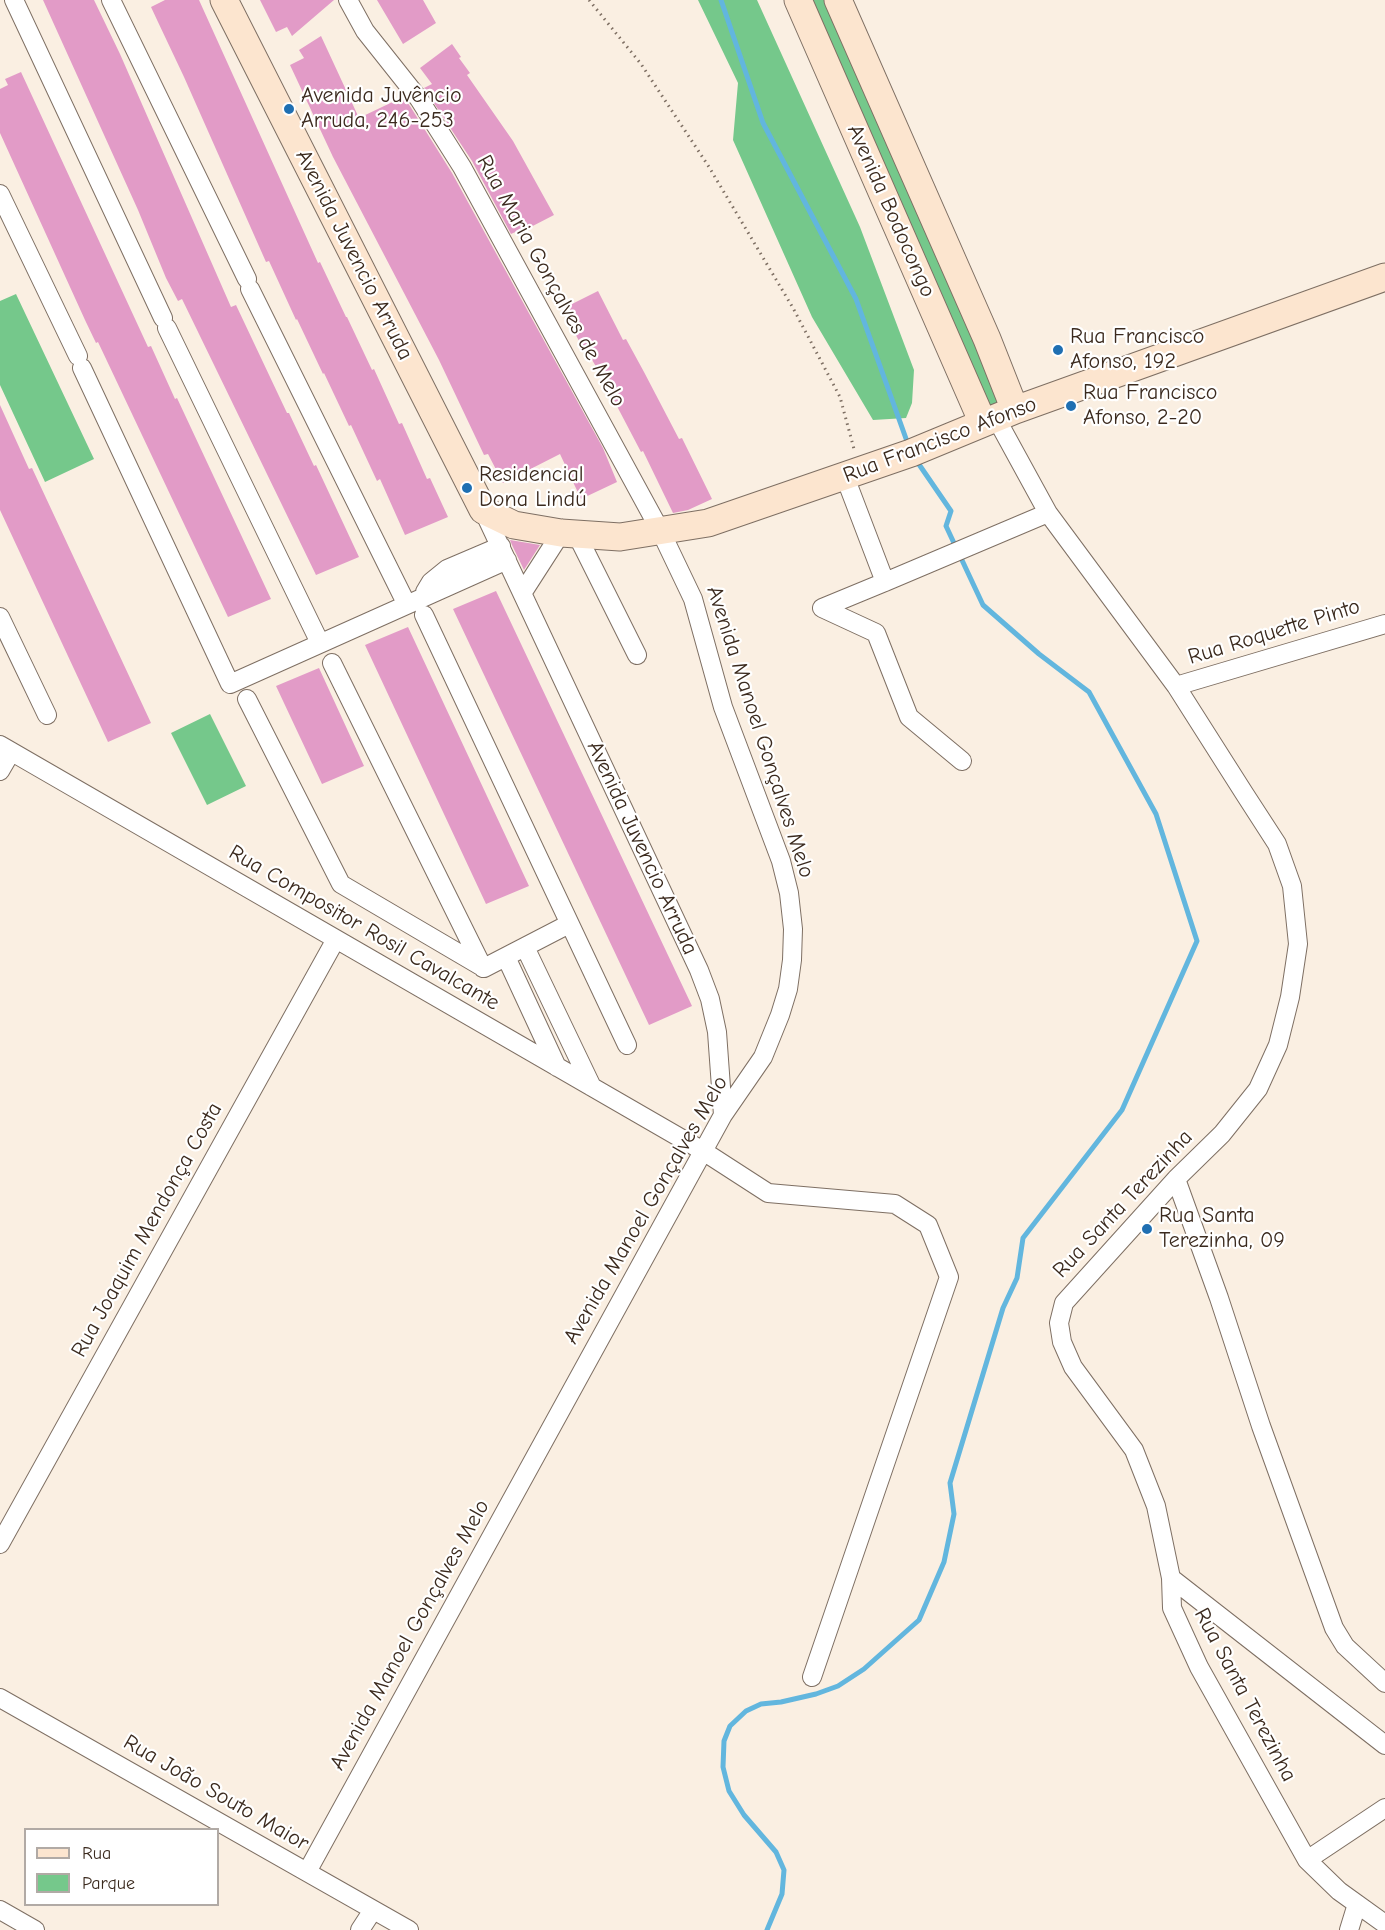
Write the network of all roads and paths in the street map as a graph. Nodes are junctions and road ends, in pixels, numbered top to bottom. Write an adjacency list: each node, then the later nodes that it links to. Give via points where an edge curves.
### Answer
1 (14, 0): 23 (street)
2 (111, 0): 19 (street, via 249,284)
3 (224, 0): 12 (street, Avenida Juvencio Arruda)
4 (348, 0): 14 (street, Rua Maria Gonçalves de Melo, via 365,31 419,99 462,167)
5 (589, 0): 11 (path, via 653,82 793,308 840,397)
6 (798, 0): 10 (street, Avenida Bodocongo)
7 (838, 0): 10 (street, Avenida Bodocongo, via 987,339)
8 (0, 194): 23 (street, via 230,684)
9 (1385, 277): 10 (street, Rua Francisco Afonso)
10 (998, 417): 11 (street, Rua Francisco Afonso); 13 (street, Avenida Bodocongo)
11 (853, 474): 14 (street, Rua Francisco Afonso, via 708,523); 17 (street)
12 (483, 510): 15 (street, Rua Francisco Afonso, via 514,525); 16 (street, Avenida Juvencio Arruda)
13 (1048, 513): 17 (street); 26 (street, Avenida Bodocongo)
14 (661, 532): 15 (street, Rua Francisco Afonso, via 620,537); 40 (street, Avenida Manoel Gonçalves Melo, via 693,599 723,707 781,861 793,929 788,989 780,1015 763,1057)
15 (569, 534): 18 (street); 24 (street)
16 (504, 553): 18 (street, Avenida Juvencio Arruda); 19 (street)
17 (885, 582): 30 (street, via 822,608 876,633 909,717)
18 (523, 592): 40 (street, Avenida Juvencio Arruda, via 706,989 717,1032)
19 (414, 600): 23 (street)
20 (424, 615): 32 (street)
21 (0, 617): 28 (street)
22 (1385, 624): 26 (street, Rua Roquette Pinto)
23 (320, 643)
24 (637, 655)
25 (332, 663): 36 (street)
26 (1176, 686): 42 (street, Rua Santa Terezinha, via 1276,844 1292,886 1298,944 1278,1045 1258,1089 1222,1134)
27 (247, 699): 36 (street, via 341,884)
28 (46, 715)
29 (6, 748): 31 (street); 33 (street, Rua Compositor Rosil Cavalcante)
30 (962, 761)
31 (0, 771)
32 (569, 924): 34 (street); 37 (street)
33 (336, 939): 38 (street, Rua Compositor Rosil Cavalcante); 43 (street, Rua Joaquim Mendonça Costa)
34 (525, 947): 35 (street); 39 (street)
35 (506, 957): 36 (street); 38 (street)
36 (484, 968)
37 (627, 1045)
38 (557, 1067): 39 (street, Rua Compositor Rosil Cavalcante)
39 (592, 1087): 41 (street, Rua Compositor Rosil Cavalcante)
40 (723, 1115): 41 (street, Avenida Manoel Gonçalves Melo)
41 (703, 1151): 45 (street, Rua Compositor Rosil Cavalcante, via 768,1193 895,1204 928,1226 949,1277); 51 (street, Avenida Manoel Gonçalves Melo)
42 (1176, 1179): 44 (street, Rua Santa Terezinha, via 1064,1303 1059,1323 1073,1367 1134,1450 1156,1506); 46 (street, via 1334,1628 1345,1646)
43 (0, 1544)
44 (1171, 1578): 48 (street); 50 (street, Rua Santa Terezinha, via 1172,1608 1194,1658)
45 (812, 1677)
46 (1385, 1683)
47 (0, 1698): 51 (street, Rua João Souto Maior)
48 (1385, 1745)
49 (1385, 1808): 50 (street)
50 (1307, 1860): 52 (street, Rua Santa Terezinha)
51 (307, 1872): 54 (street, Rua João Souto Maior)
52 (1357, 1904): 55 (street, Rua Santa Terezinha); 59 (street)
53 (0, 1910): 56 (street)
54 (373, 1910): 57 (street); 58 (street, Rua João Souto Maior)
55 (1385, 1924)
56 (35, 1930)
57 (360, 1930)
58 (409, 1930)
59 (1349, 1930)

